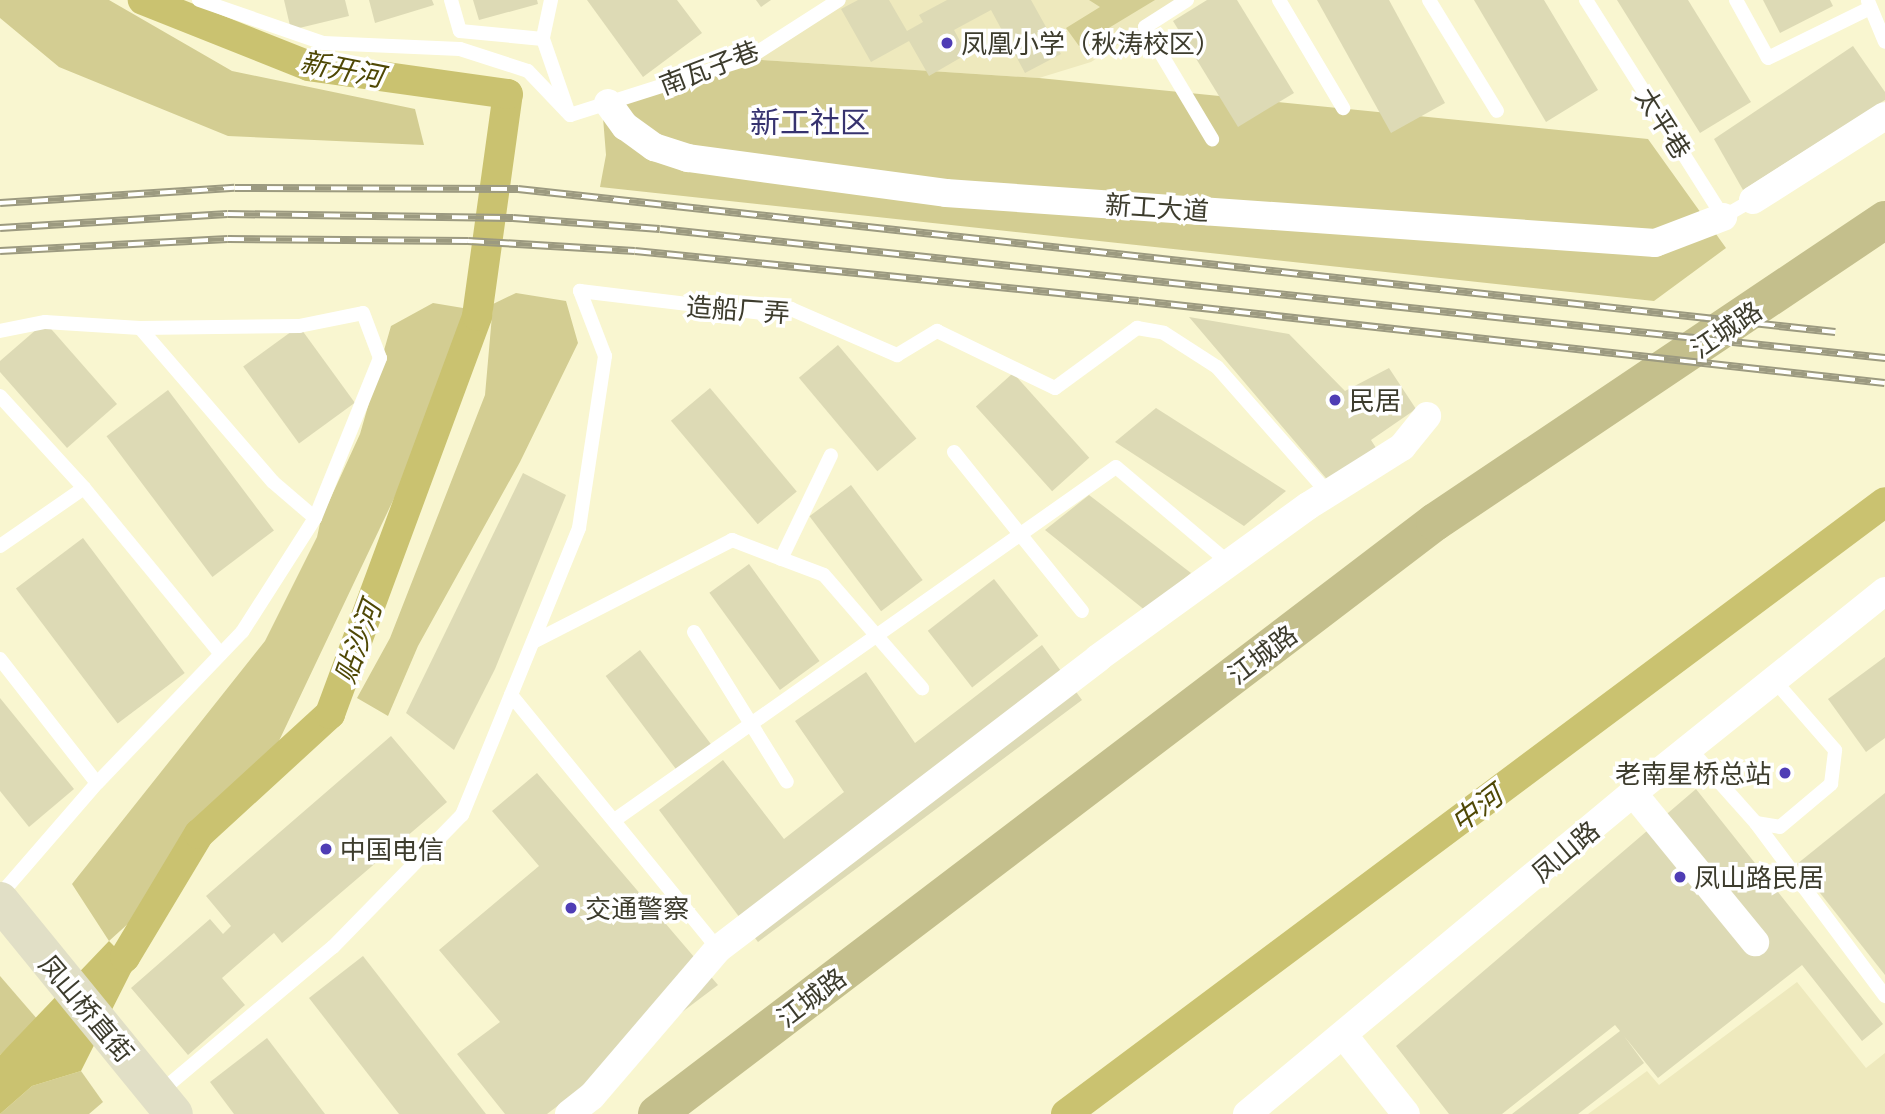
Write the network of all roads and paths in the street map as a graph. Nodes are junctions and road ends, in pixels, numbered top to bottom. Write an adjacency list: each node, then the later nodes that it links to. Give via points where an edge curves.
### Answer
1 (199, 0): 16 (lane, via 323,43 460,49 528,71)
2 (451, 0): 11 (lane, via 460,31)
3 (551, 0): 11 (lane)
4 (839, 0): 13 (lane, 南瓦子巷, via 747,58)
5 (1187, 0): 18 (lane, via 1145,27)
6 (1279, 0): 14 (lane)
7 (1429, 0): 15 (lane)
8 (1586, 0): 20 (lane, 太平巷)
9 (1736, 0): 10 (lane, via 1768,58)
10 (1869, 4): 12 (lane)
11 (543, 39): 16 (lane)
12 (1885, 42)
13 (608, 103): 16 (lane, 南瓦子巷); 20 (street, 新工大道, via 625,126 654,147 688,158 946,192 1656,243)
14 (1343, 108)
15 (1497, 111)
16 (570, 115)
17 (1885, 116): 19 (street)
18 (1212, 138)
19 (1753, 200): 20 (lane)
20 (1723, 217)
21 (1885, 220): 60 (main road, 江城路, via 1435,522)
22 (140, 328): 23 (lane, via 45,322); 30 (lane, via 273,482); 30 (lane, via 299,326 363,313 380,358)
23 (0, 331)
24 (0, 396): 28 (lane)
25 (1427, 416): 29 (street, via 1402,447)
26 (954, 453): 31 (lane)
27 (831, 455): 33 (lane)
28 (84, 488): 32 (lane); 40 (lane)
29 (1328, 493): 34 (street); 39 (lane, 造船厂弄, via 1217,367 1164,333 1137,328 1055,388 937,331 897,355 791,309 769,314 580,291 605,356 579,528)
30 (315, 518): 40 (lane, via 242,632)
31 (1020, 534): 34 (lane, via 1116,467); 36 (lane); 38 (lane)
32 (0, 547)
33 (781, 559): 38 (lane, via 824,575); 39 (lane, via 732,540)
34 (1229, 563): 55 (street)
35 (1885, 591): 42 (street, 凤山路)
36 (1082, 611)
37 (694, 632): 45 (lane)
38 (876, 636): 43 (lane); 45 (lane)
39 (533, 642): 44 (lane)
40 (221, 654): 48 (lane)
41 (0, 659): 48 (lane)
42 (1774, 680): 46 (street, 凤山路); 51 (lane, via 1835,750 1831,784 1780,827)
43 (922, 688)
44 (511, 695): 50 (lane); 58 (lane, via 462,815 333,947)
45 (750, 725): 47 (lane); 50 (lane)
46 (1689, 748): 49 (street, 凤山路); 51 (lane)
47 (787, 782)
48 (96, 783): 52 (lane)
49 (1633, 793): 54 (street); 57 (street, 凤山路)
50 (616, 819): 55 (lane)
51 (1756, 823): 56 (lane)
52 (0, 895)
53 (0, 901): 58 (street, 凤山桥直街)
54 (1755, 942)
55 (718, 949): 59 (street, via 592,1096)
56 (1885, 996)
57 (1345, 1037): 61 (street, 凤山路); 62 (street)
58 (166, 1103)
59 (569, 1114)
60 (657, 1114)
61 (1247, 1114)
62 (1406, 1114)

